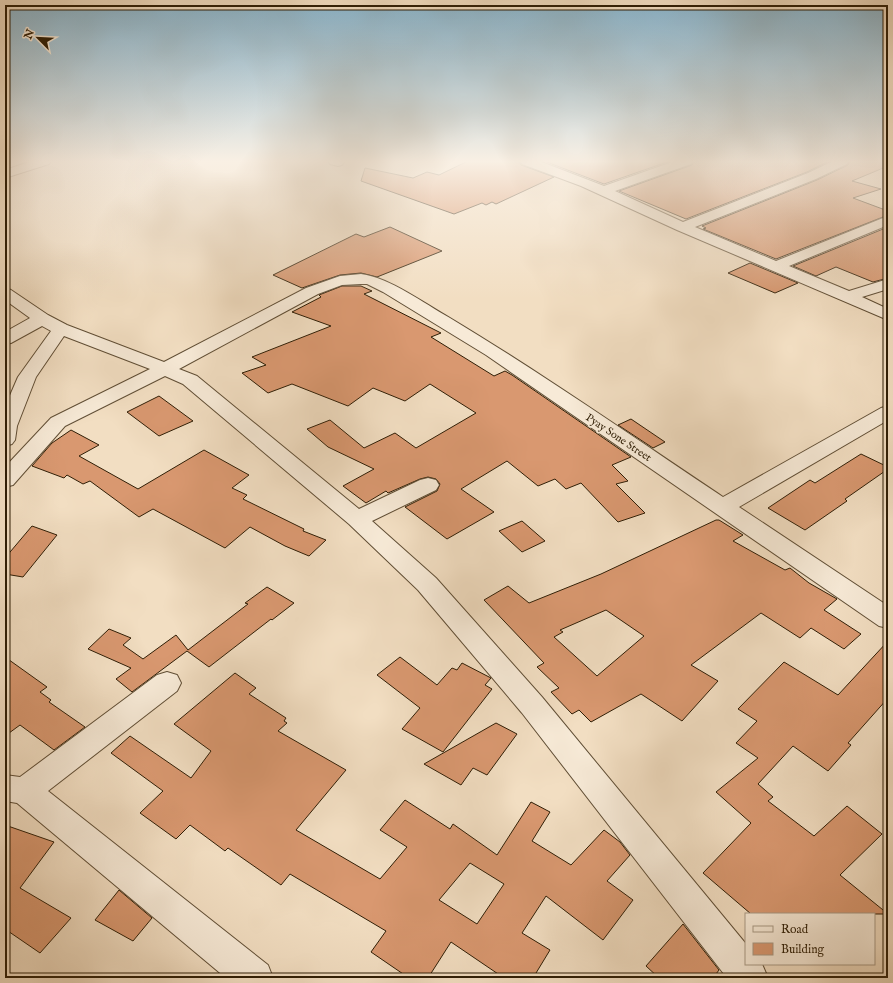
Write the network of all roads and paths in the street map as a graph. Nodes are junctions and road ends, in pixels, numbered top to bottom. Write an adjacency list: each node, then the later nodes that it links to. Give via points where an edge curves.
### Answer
1 (639, 207): 4 (street)
2 (734, 207): 4 (street)
3 (888, 220): 5 (street)
4 (683, 227): 5 (street)
5 (776, 266): 8 (street)
6 (888, 284): 8 (street)
7 (5, 293): 10 (street)
8 (848, 296): 9 (street)
9 (888, 315)
10 (51, 324): 11 (street); 12 (street); 14 (street, via 7,426)
11 (5, 339)
12 (165, 369): 15 (street, Pyay Sone Street, via 58,422); 17 (street, Pyay Sone Street, via 312,290 340,281 361,278 370,280 492,351); 18 (street, via 190,380)
13 (888, 412): 17 (street)
14 (5, 440)
15 (5, 480)
16 (428, 485): 18 (street)
17 (722, 507): 19 (street, Pyay Sone Street)
18 (357, 519): 23 (street, via 427,584 532,705)
19 (888, 619)
20 (167, 683): 21 (street)
21 (15, 790): 22 (street)
22 (255, 978)
23 (750, 978)

